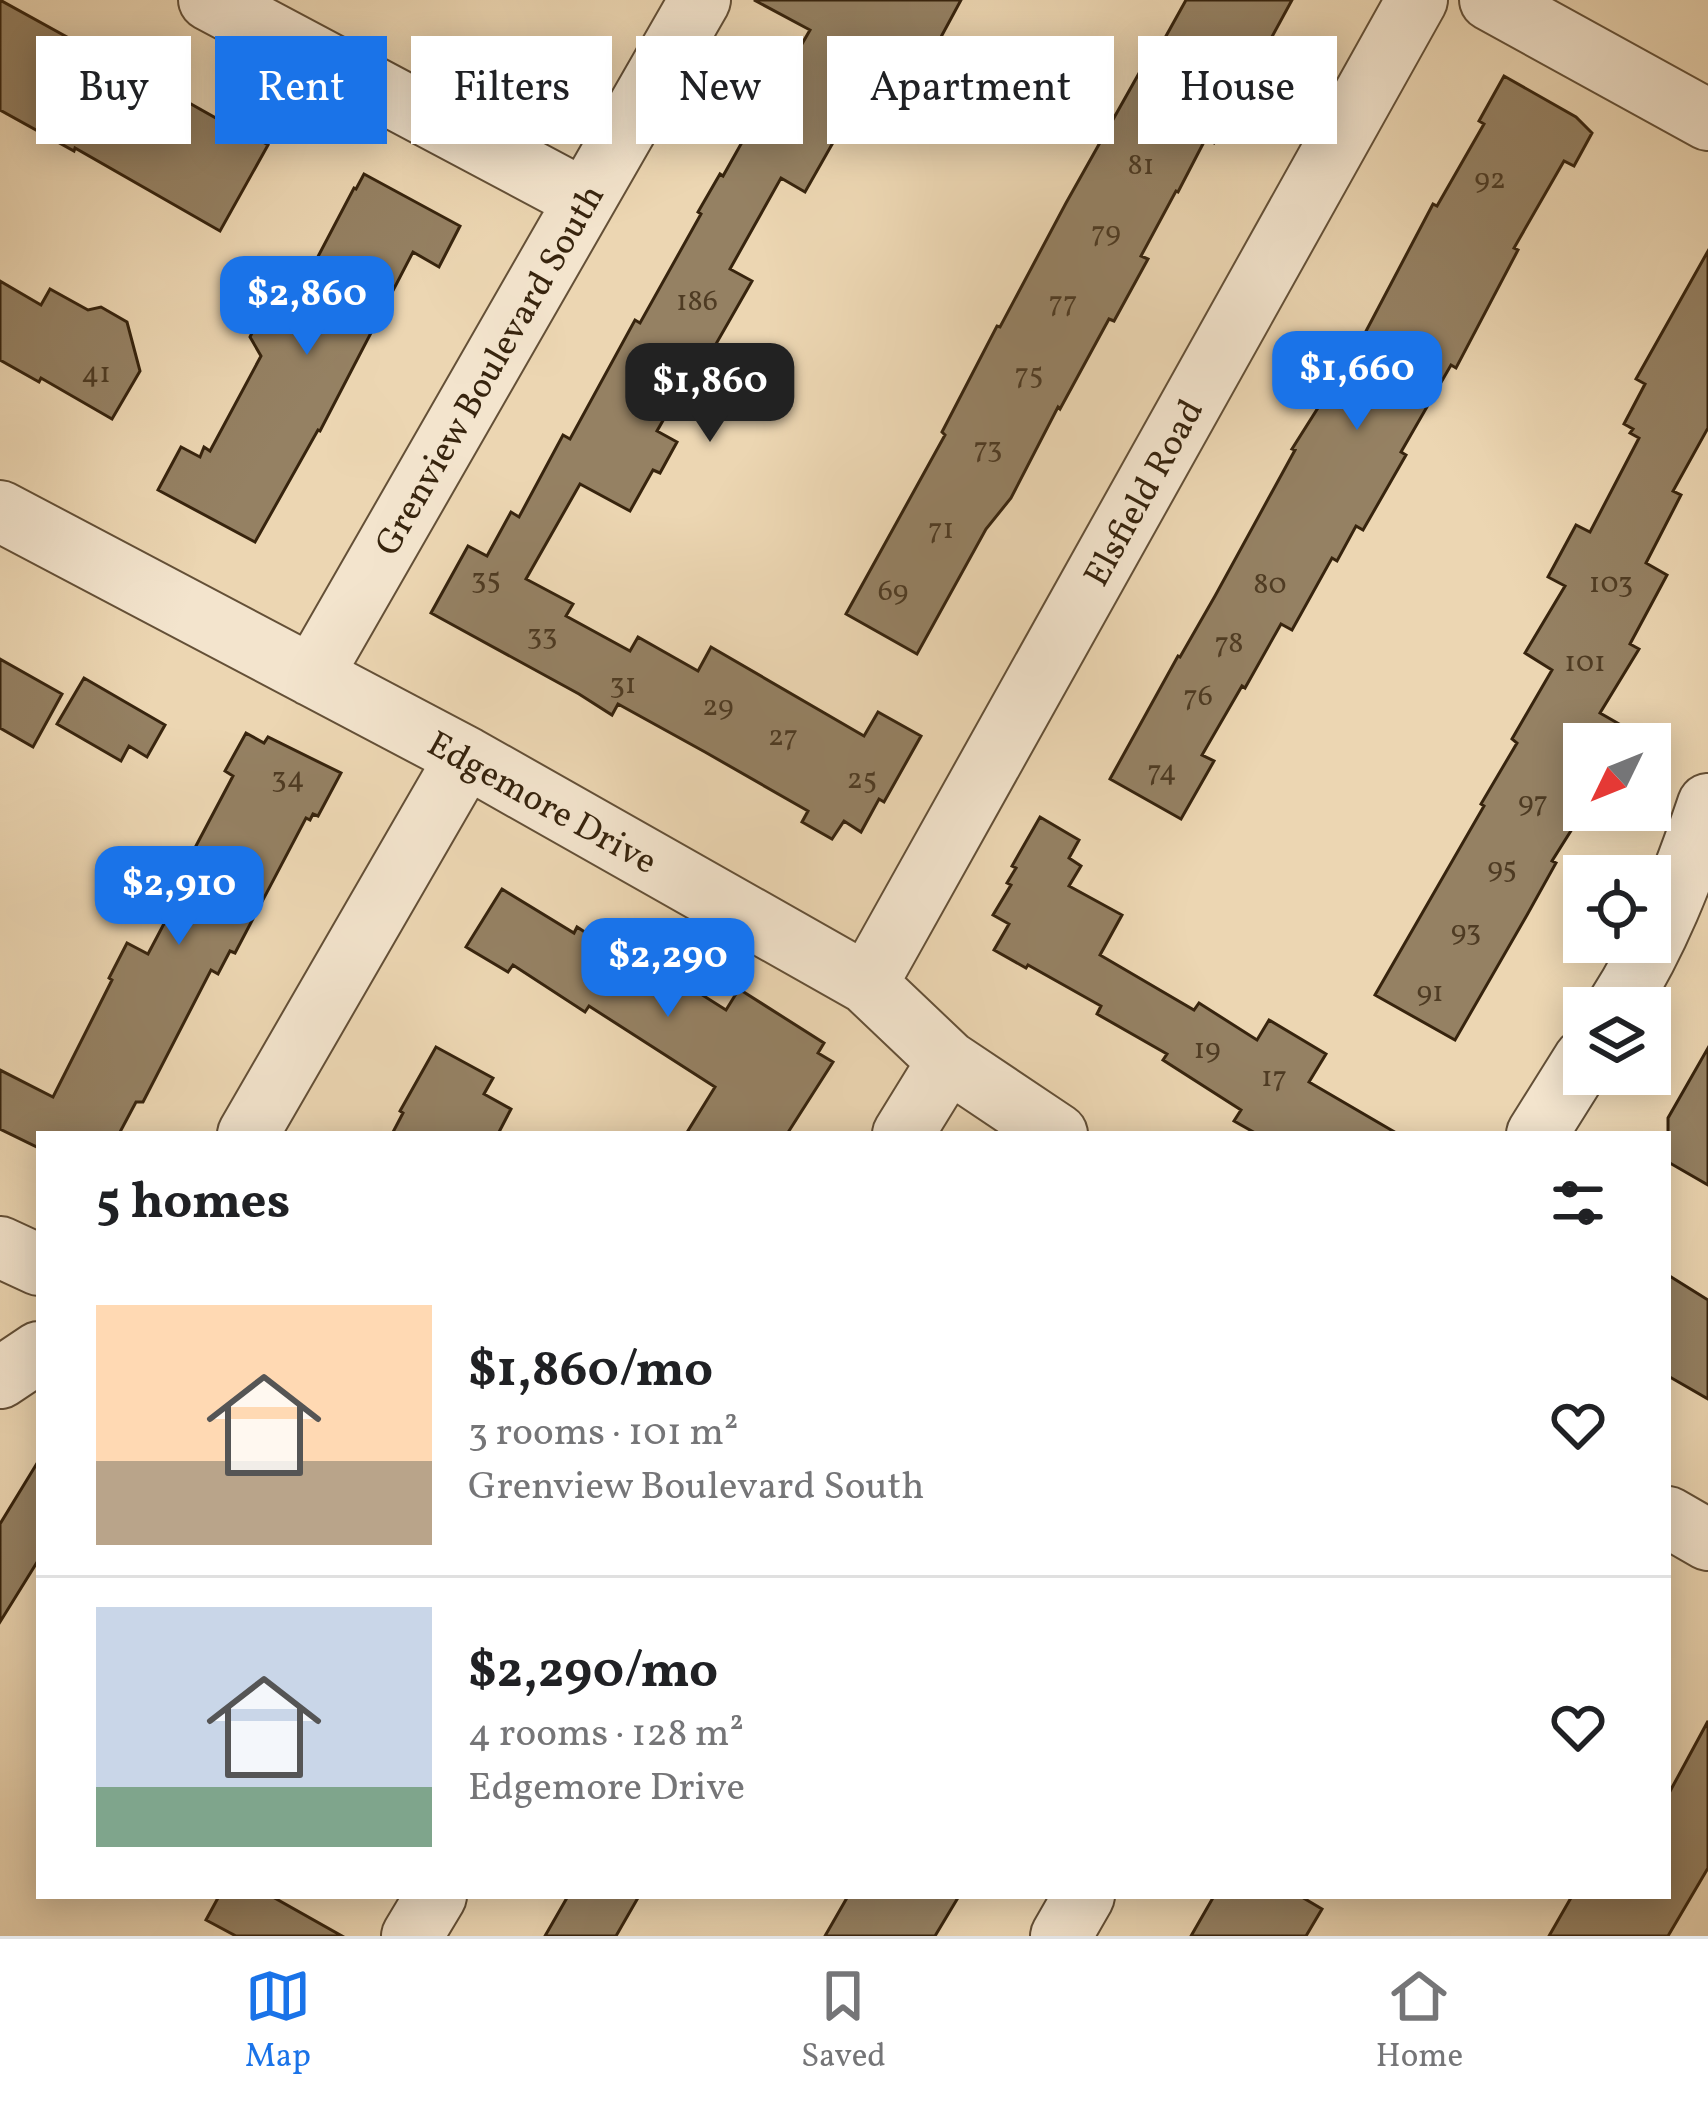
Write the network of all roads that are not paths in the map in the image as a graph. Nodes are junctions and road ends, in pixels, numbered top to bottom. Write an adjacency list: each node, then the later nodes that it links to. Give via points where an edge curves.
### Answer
1 (209, 0): 6 (street)
2 (700, 0): 6 (street, Grenview Boulevard South)
3 (1417, 0): 11 (street, Elsfield Road)
4 (1490, 0): 5 (street)
5 (1708, 120)
6 (585, 200): 8 (street, Grenview Boulevard South)
7 (0, 511): 8 (street, Edgemore Drive)
8 (312, 676): 9 (street, Edgemore Drive)
9 (466, 758): 11 (street, Edgemore Drive); 15 (street)
10 (1708, 804): 12 (street)
11 (867, 984): 13 (street, Edgemore Drive)
12 (1631, 987)
13 (948, 1061): 16 (street); 17 (street, Edgemore Drive)
14 (1563, 1093): 18 (street)
15 (250, 1131)
16 (905, 1131)
17 (1053, 1131)
18 (1539, 1131)
19 (0, 1246): 20 (street)
20 (36, 1264)
21 (36, 1354): 22 (street)
22 (0, 1378)
23 (1671, 1519): 24 (street)
24 (1708, 1540)
25 (434, 1899): 27 (street)
26 (1082, 1899): 28 (street)
27 (412, 1936)
28 (1061, 1936)

